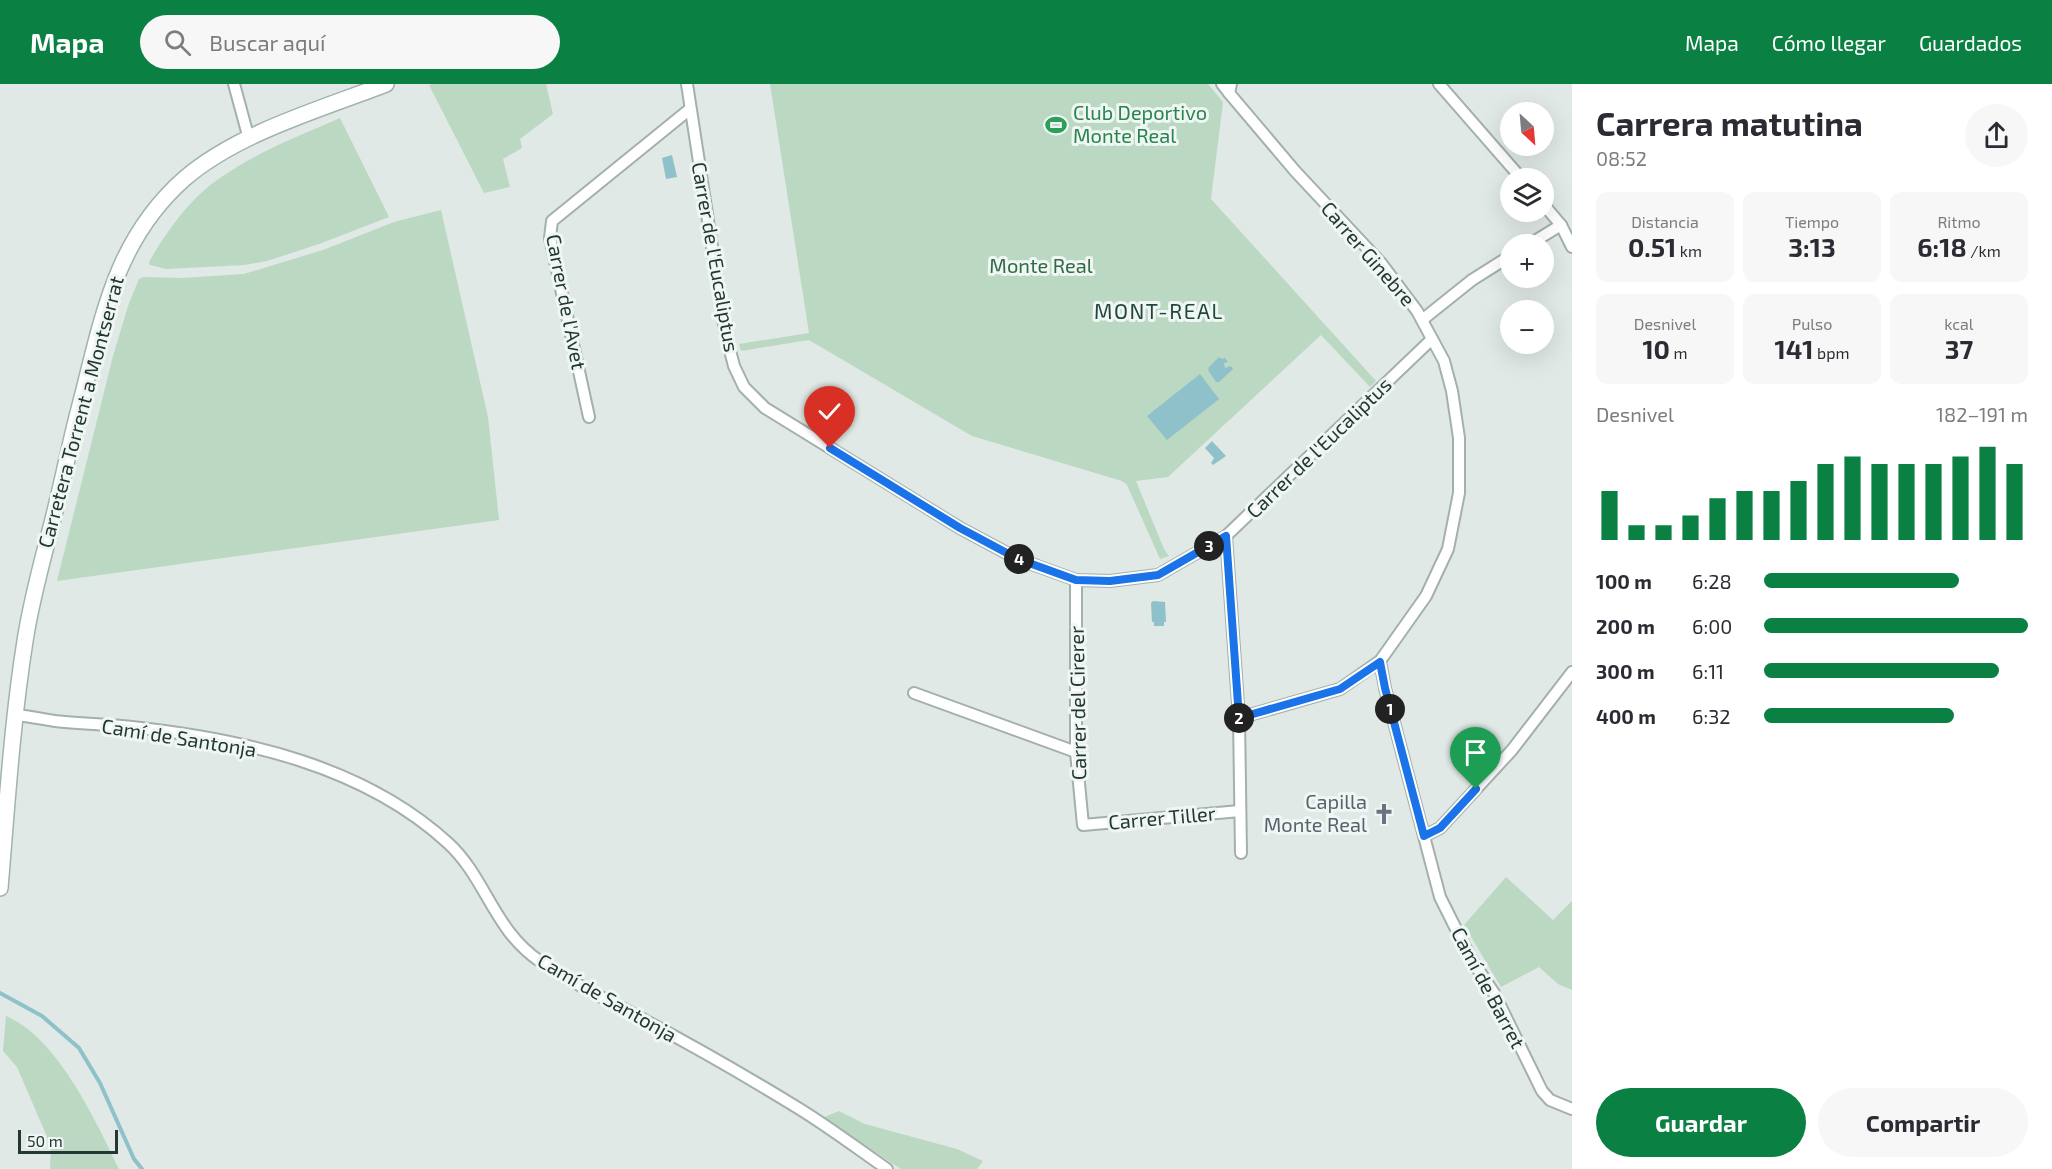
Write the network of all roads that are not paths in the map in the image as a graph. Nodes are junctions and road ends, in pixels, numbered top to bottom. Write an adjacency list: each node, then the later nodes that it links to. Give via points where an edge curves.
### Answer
1 (234, 84): 7 (street)
2 (386, 84): 7 (main road, Carretera Torrent a Montserrat)
3 (687, 84): 6 (street, Carrer de l'Eucaliptus)
4 (1439, 84): 8 (street)
5 (1228, 87): 14 (street, Carrer Ginebre, via 1295,171 1381,263)
6 (690, 109): 16 (street, Carrer de l'Avet, via 552,221 550,238); 18 (street, Carrer de l'Eucaliptus, via 725,331 744,387 765,408 960,528 1018,559)
7 (249, 140): 22 (main road, Carretera Torrent a Montserrat, via 203,165 172,191 130,244 121,266 107,301 36,585)
8 (1512, 168)
9 (1554, 217): 10 (street)
10 (1561, 225): 11 (street); 12 (street)
11 (1546, 234)
12 (1572, 247)
13 (1500, 262): 14 (street)
14 (1422, 320): 15 (street, Carrer Ginebre)
15 (1432, 339): 17 (street, Carrer de l'Eucaliptus); 19 (street, Carrer Ginebre, via 1444,361 1452,391 1459,438 1459,494 1448,549 1426,596)
16 (589, 417)
17 (1226, 536): 18 (street, Carrer de l'Eucaliptus, via 1158,575 1110,581); 23 (street, Carrer Tiller)
18 (1076, 580): 24 (street, Carrer del Cirerer)
19 (1380, 662): 23 (street, Carrer Ginebre, via 1340,689); 27 (street, Camí de Barret)
20 (1572, 672): 27 (street, via 1512,750 1440,828)
21 (914, 693): 24 (street)
22 (15, 715): 29 (main road, Carretera Torrent a Montserrat); 31 (street, Camí de Santonja, via 199,737 331,771 371,790 422,821 449,844 469,867 508,932 542,963 800,1109)
23 (1239, 718): 25 (street, Carrer Tiller)
24 (1076, 752): 26 (street, Carrer del Cirerer)
25 (1240, 811): 26 (street, Carrer Tiller); 28 (street, Carrer Tiller)
26 (1083, 825)
27 (1424, 836): 30 (street, Camí de Barret, via 1440,897 1471,959 1494,993 1542,1091 1550,1100)
28 (1241, 853)
29 (0, 888)
30 (1572, 1109)
31 (887, 1169)

